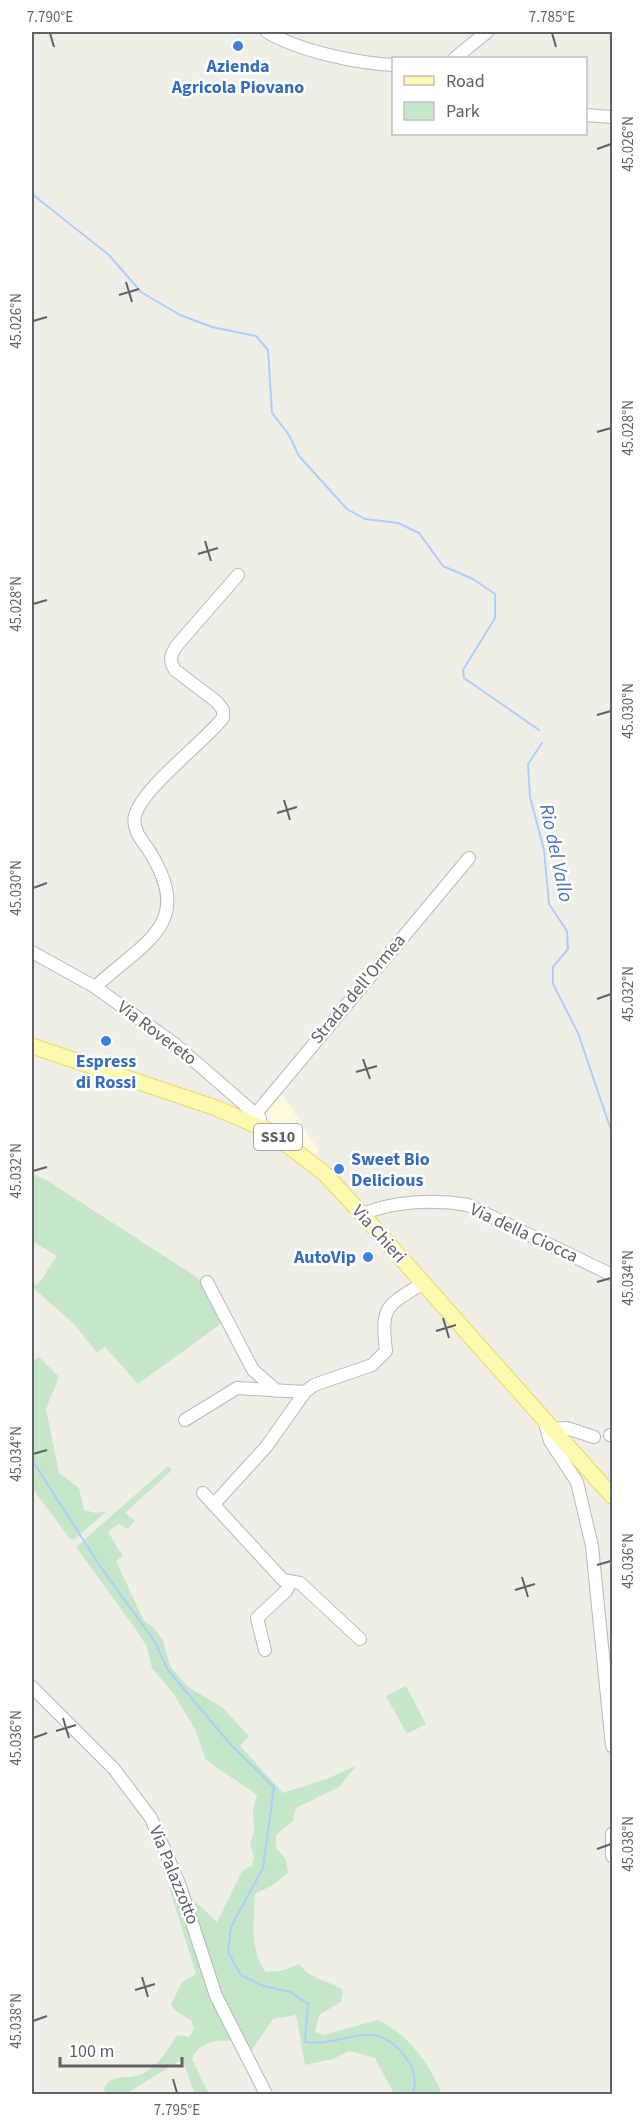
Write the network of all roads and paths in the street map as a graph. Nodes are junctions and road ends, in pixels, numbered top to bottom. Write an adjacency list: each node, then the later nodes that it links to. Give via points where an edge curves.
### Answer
1 (267, 32): 4 (street, via 322,52)
2 (487, 32): 3 (street)
3 (456, 57)
4 (392, 65)
5 (587, 115): 6 (street)
6 (612, 117)
7 (238, 575): 10 (street, via 178,644 170,663 217,702 223,718 149,793 135,816 134,826 154,860 169,898 164,924)
8 (469, 858): 12 (street, Strada dell'Ormea)
9 (32, 952): 10 (street, Via Rovereto)
10 (95, 987): 12 (street, Via Rovereto, via 176,1045)
11 (32, 1046): 12 (main road, Via Chieri / SS10)
12 (253, 1117): 13 (main road, Via Chieri / SS10, via 324,1173)
13 (362, 1214): 14 (street, Via della Ciocca, via 383,1206 449,1202 468,1205); 16 (main road, Via Chieri / SS10)
14 (612, 1275)
15 (207, 1282): 17 (street, via 252,1370)
16 (423, 1283): 18 (street, via 385,1311 386,1351 372,1365 314,1385); 20 (main road, Via Chieri / SS10)
17 (277, 1390): 18 (street); 19 (street, via 237,1388)
18 (305, 1392): 24 (street, via 266,1447)
19 (184, 1420)
20 (548, 1425): 21 (street); 23 (main road, Via Chieri / SS10); 29 (street, via 550,1441 577,1482 592,1546)
21 (594, 1437)
22 (203, 1493): 24 (street)
23 (612, 1496)
24 (215, 1503): 25 (street, via 227,1521 284,1580)
25 (291, 1581): 26 (street, via 300,1583); 27 (street, via 258,1618)
26 (360, 1639)
27 (265, 1650)
28 (32, 1687): 32 (street, Via Palazzotto, via 114,1769 151,1818 180,1886 216,1996)
29 (612, 1746)
30 (612, 1834): 31 (street)
31 (612, 1856)
32 (266, 2094)

